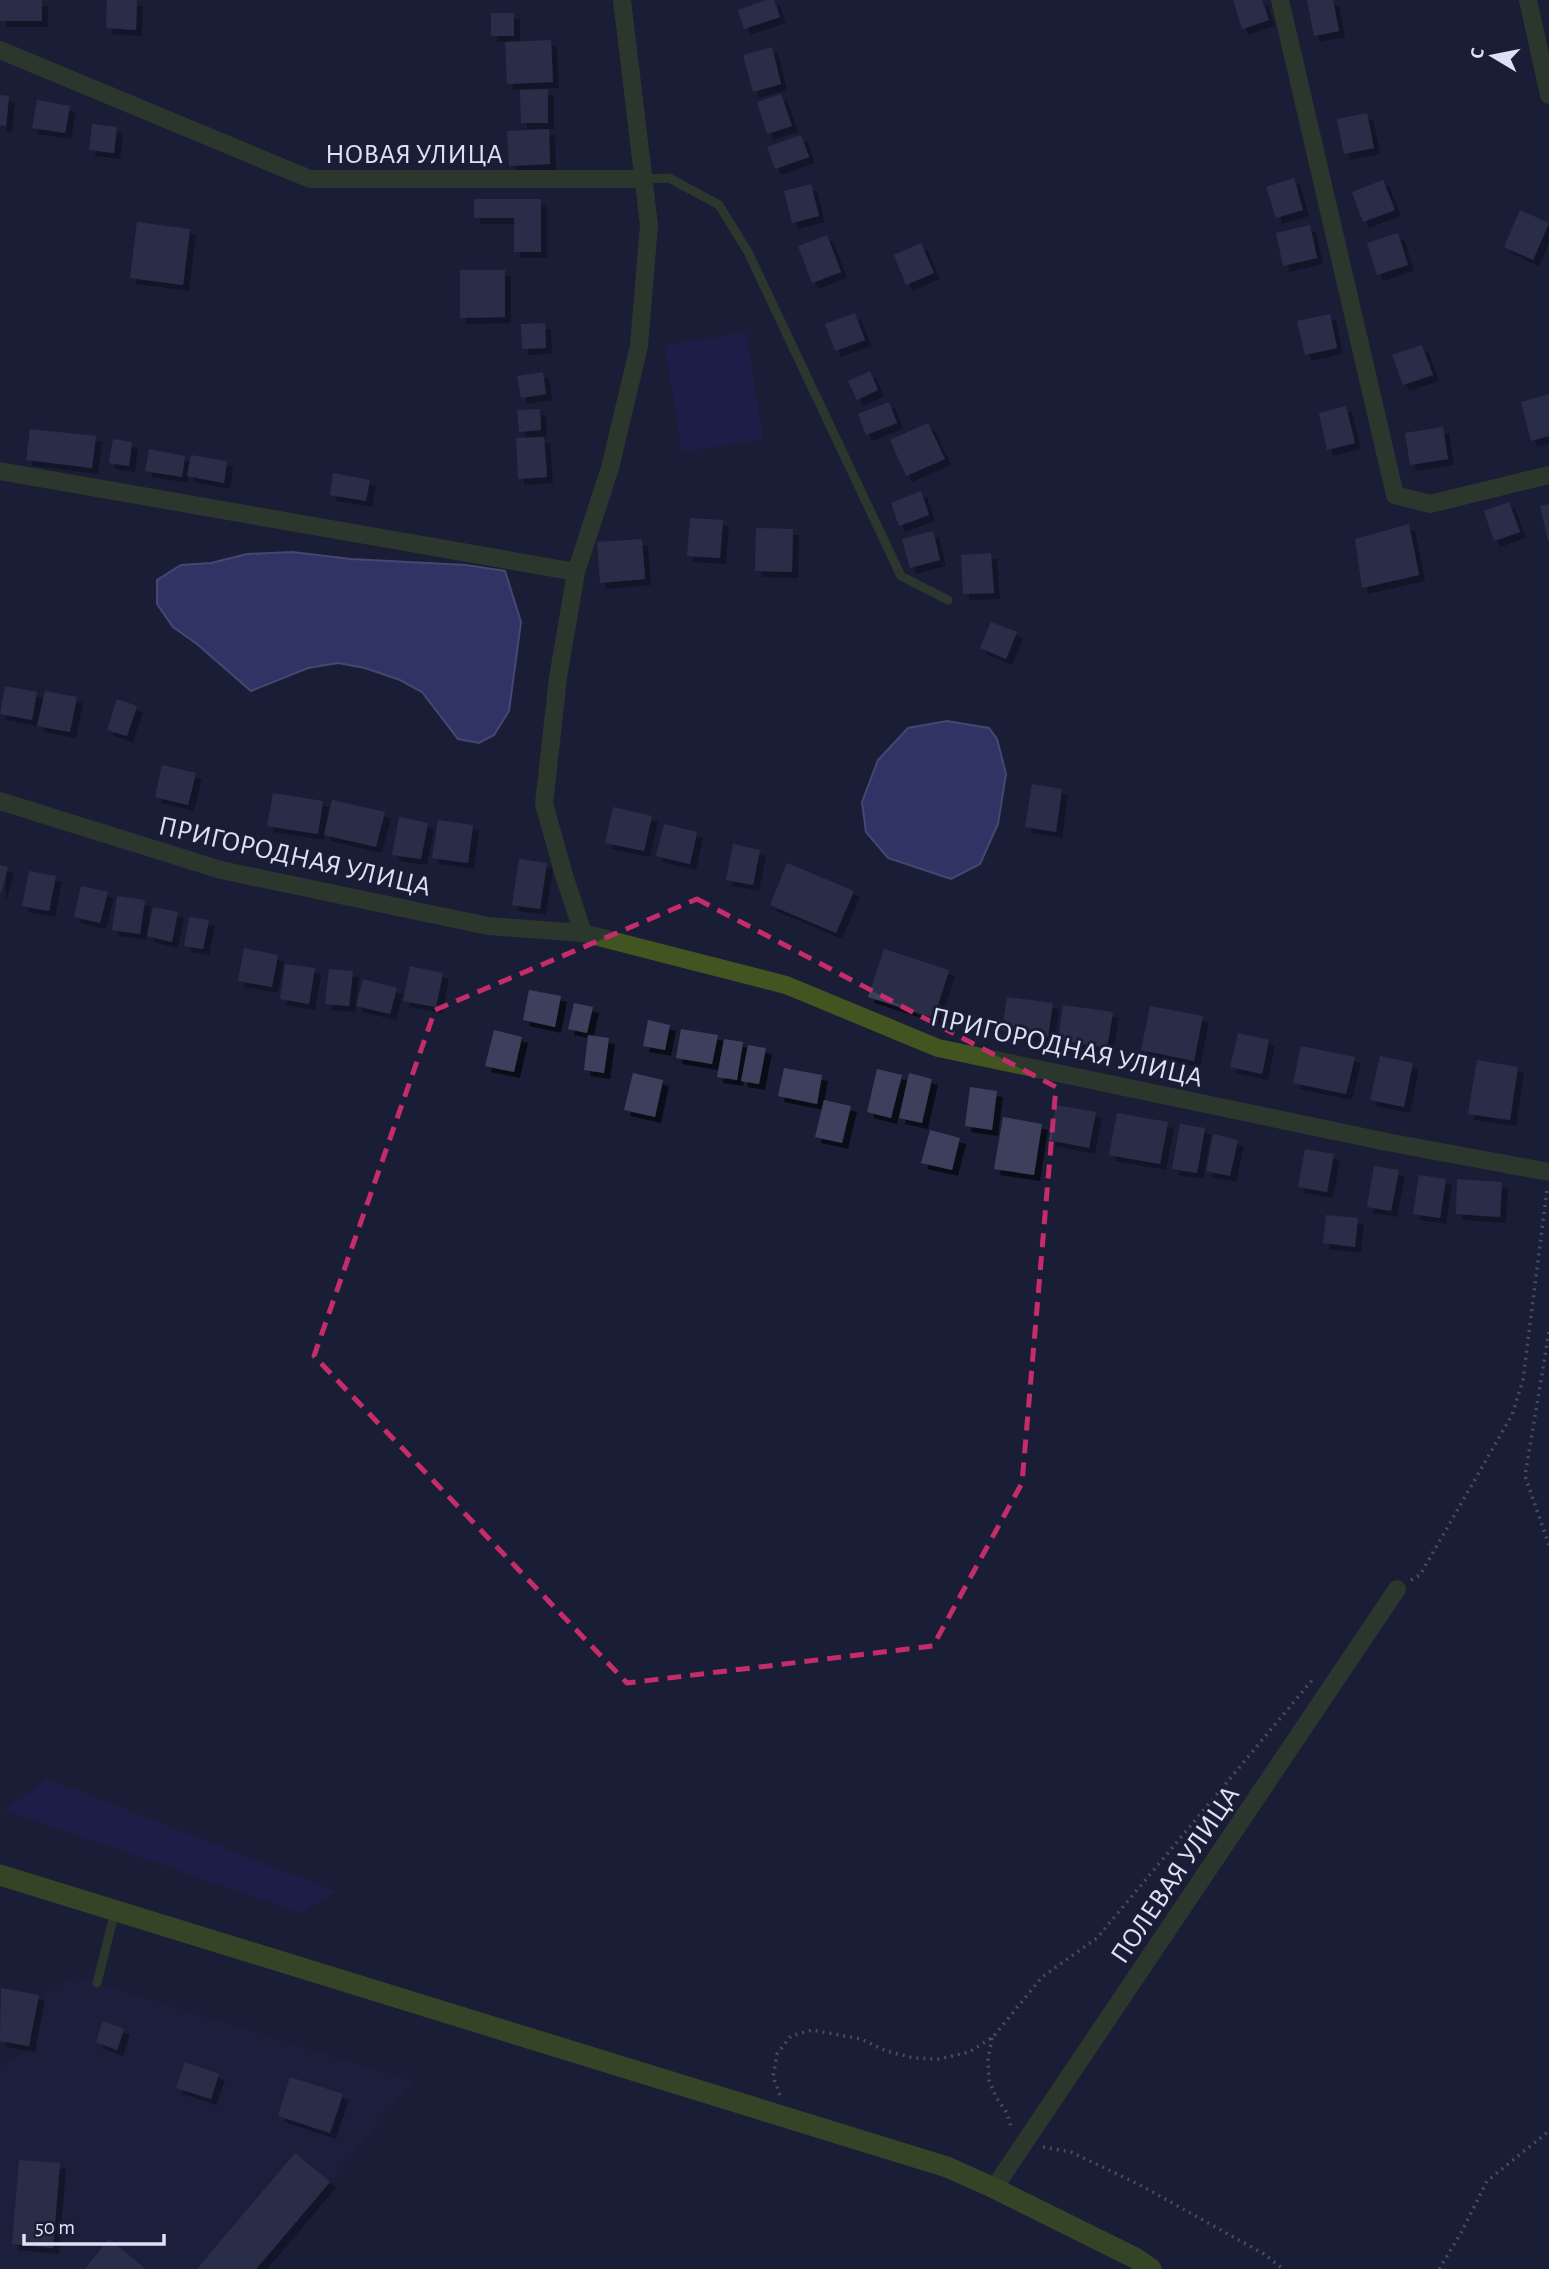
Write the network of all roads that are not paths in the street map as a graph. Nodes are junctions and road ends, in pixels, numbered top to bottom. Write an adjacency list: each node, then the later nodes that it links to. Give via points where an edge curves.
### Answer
1 (622, 0): 6 (street)
2 (1280, 0): 8 (street, via 1395,495 1430,504)
3 (1528, 0): 5 (street)
4 (0, 50): 6 (street, НОВАЯ УЛИЦА, via 310,179)
5 (1549, 96)
6 (644, 179): 9 (street, via 649,225 639,346 610,468); 10 (lane, via 669,178 719,205 748,252 901,576)
7 (0, 471): 9 (street)
8 (1549, 475)
9 (576, 572): 12 (street, via 544,804)
10 (948, 600)
11 (0, 801): 12 (street, ПРИГОРОДНАЯ УЛИЦА, via 221,870 488,926)
12 (583, 933): 13 (street, ПРИГОРОДНАЯ УЛИЦА, via 786,985 938,1048)
13 (1548, 1180)
14 (1397, 1590): 18 (street, ПОЛЕВАЯ УЛИЦА)
15 (0, 1875): 16 (street)
16 (115, 1911): 17 (lane); 18 (street, via 947,2167)
17 (97, 1983)
18 (994, 2188): 19 (street)
19 (1151, 2269)

